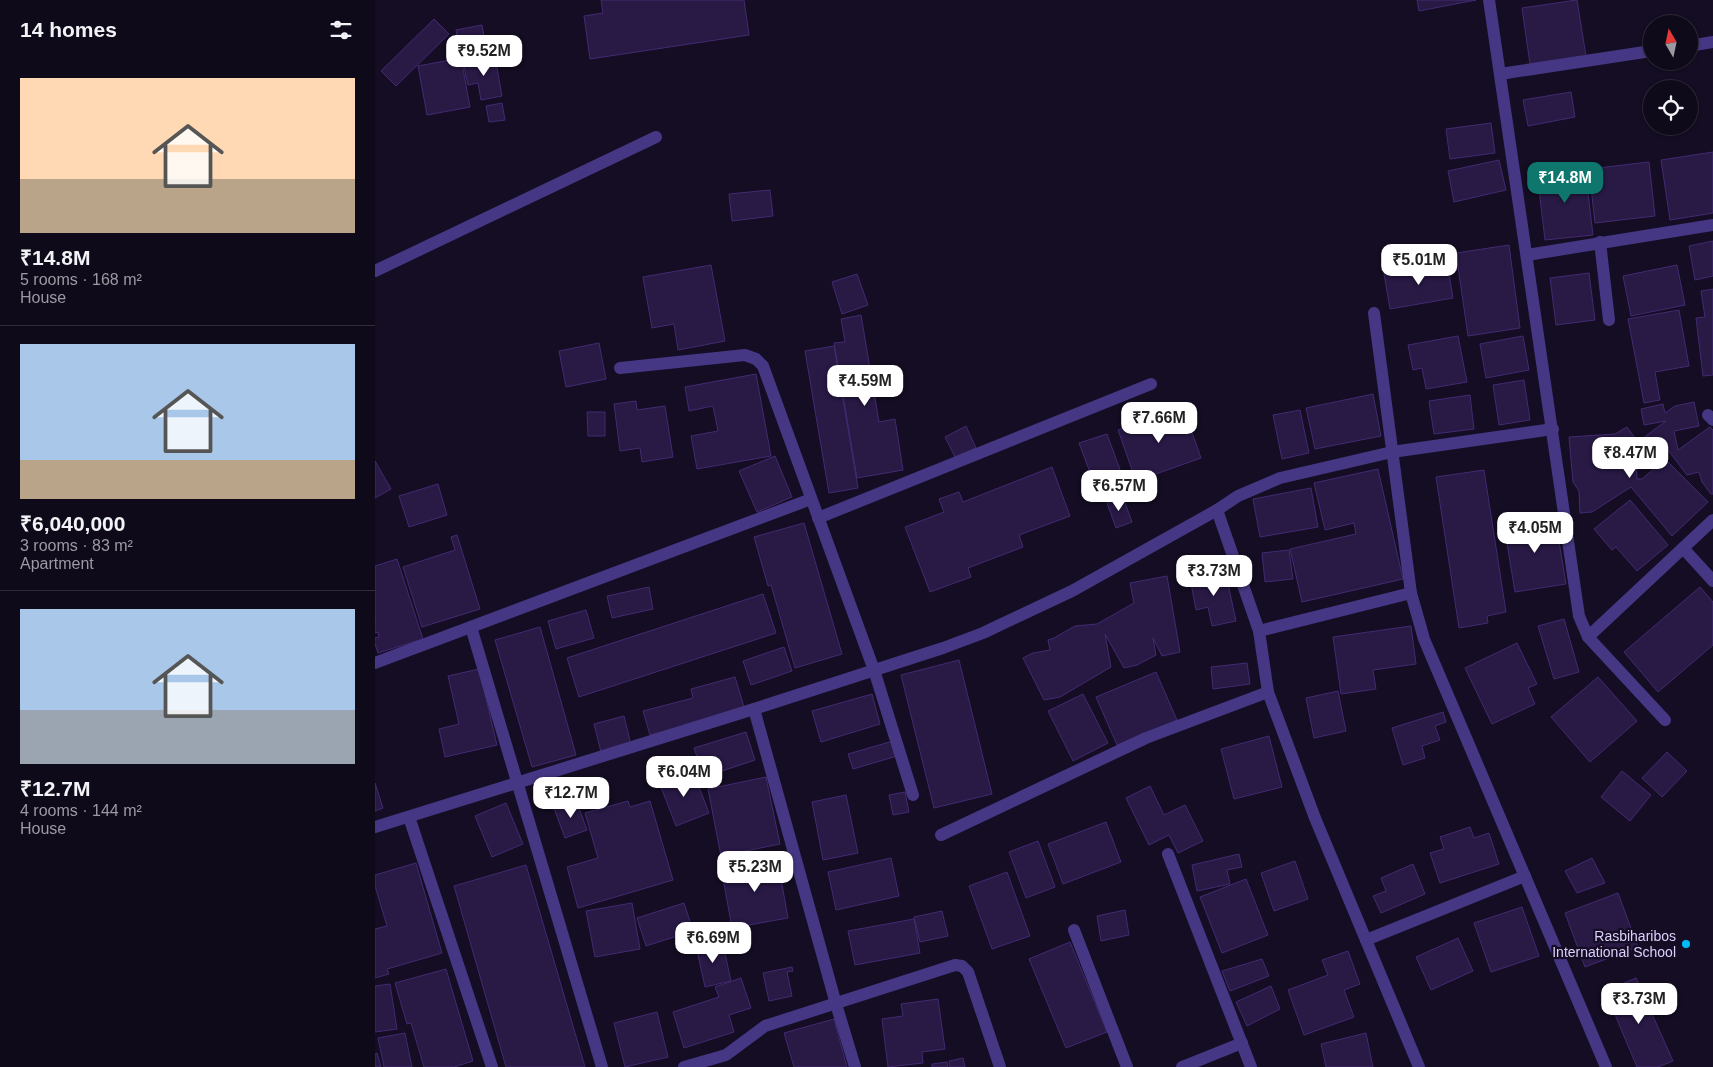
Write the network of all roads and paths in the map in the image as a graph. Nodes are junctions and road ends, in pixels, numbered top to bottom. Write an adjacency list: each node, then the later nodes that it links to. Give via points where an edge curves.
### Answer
1 (1489, 0): 5 (street)
2 (1713, 42): 3 (street)
3 (1698, 44)
4 (1643, 53): 5 (street)
5 (1500, 74): 9 (street)
6 (656, 136): 10 (street)
7 (1713, 225): 8 (street)
8 (1600, 242): 9 (street); 12 (street)
9 (1527, 255): 15 (street)
10 (375, 271)
11 (1374, 313): 16 (street)
12 (1609, 320)
13 (621, 368): 17 (street, via 745,355 756,359 763,366)
14 (1151, 384): 19 (street)
15 (1553, 429): 16 (street); 26 (street, via 1579,616)
16 (1393, 452): 18 (street, via 1280,478 1238,496); 23 (street)
17 (811, 499): 19 (street); 24 (street)
18 (1217, 510): 25 (street); 28 (street, via 1072,591 943,648)
19 (818, 518): 28 (street)
20 (1713, 520): 21 (street)
21 (1683, 548): 22 (street); 26 (street)
22 (1713, 581)
23 (1411, 593): 25 (street); 38 (street, via 1424,639)
24 (471, 626): 27 (street); 32 (street)
25 (1259, 631): 29 (street)
26 (1588, 638): 31 (street)
27 (375, 663)
28 (874, 670): 30 (street); 33 (street)
29 (1268, 692): 36 (street, via 1147,738); 40 (street, via 1315,818)
30 (755, 710): 32 (street); 41 (street)
31 (1665, 720)
32 (517, 783): 34 (street); 45 (street)
33 (913, 795)
34 (409, 817): 35 (street); 44 (street)
35 (375, 827)
36 (941, 835)
37 (1168, 854): 42 (street)
38 (1525, 876): 40 (street); 53 (street)
39 (1074, 930): 49 (street)
40 (1366, 940): 52 (street)
41 (836, 1004): 43 (street, via 765,1026); 47 (street); 48 (street, via 946,968 962,966 968,972)
42 (1242, 1043): 50 (street); 51 (street)
43 (728, 1061): 46 (street)
44 (492, 1067)
45 (601, 1067)
46 (684, 1067)
47 (855, 1067)
48 (1000, 1067)
49 (1127, 1067)
50 (1182, 1067)
51 (1251, 1067)
52 (1419, 1067)
53 (1606, 1067)

